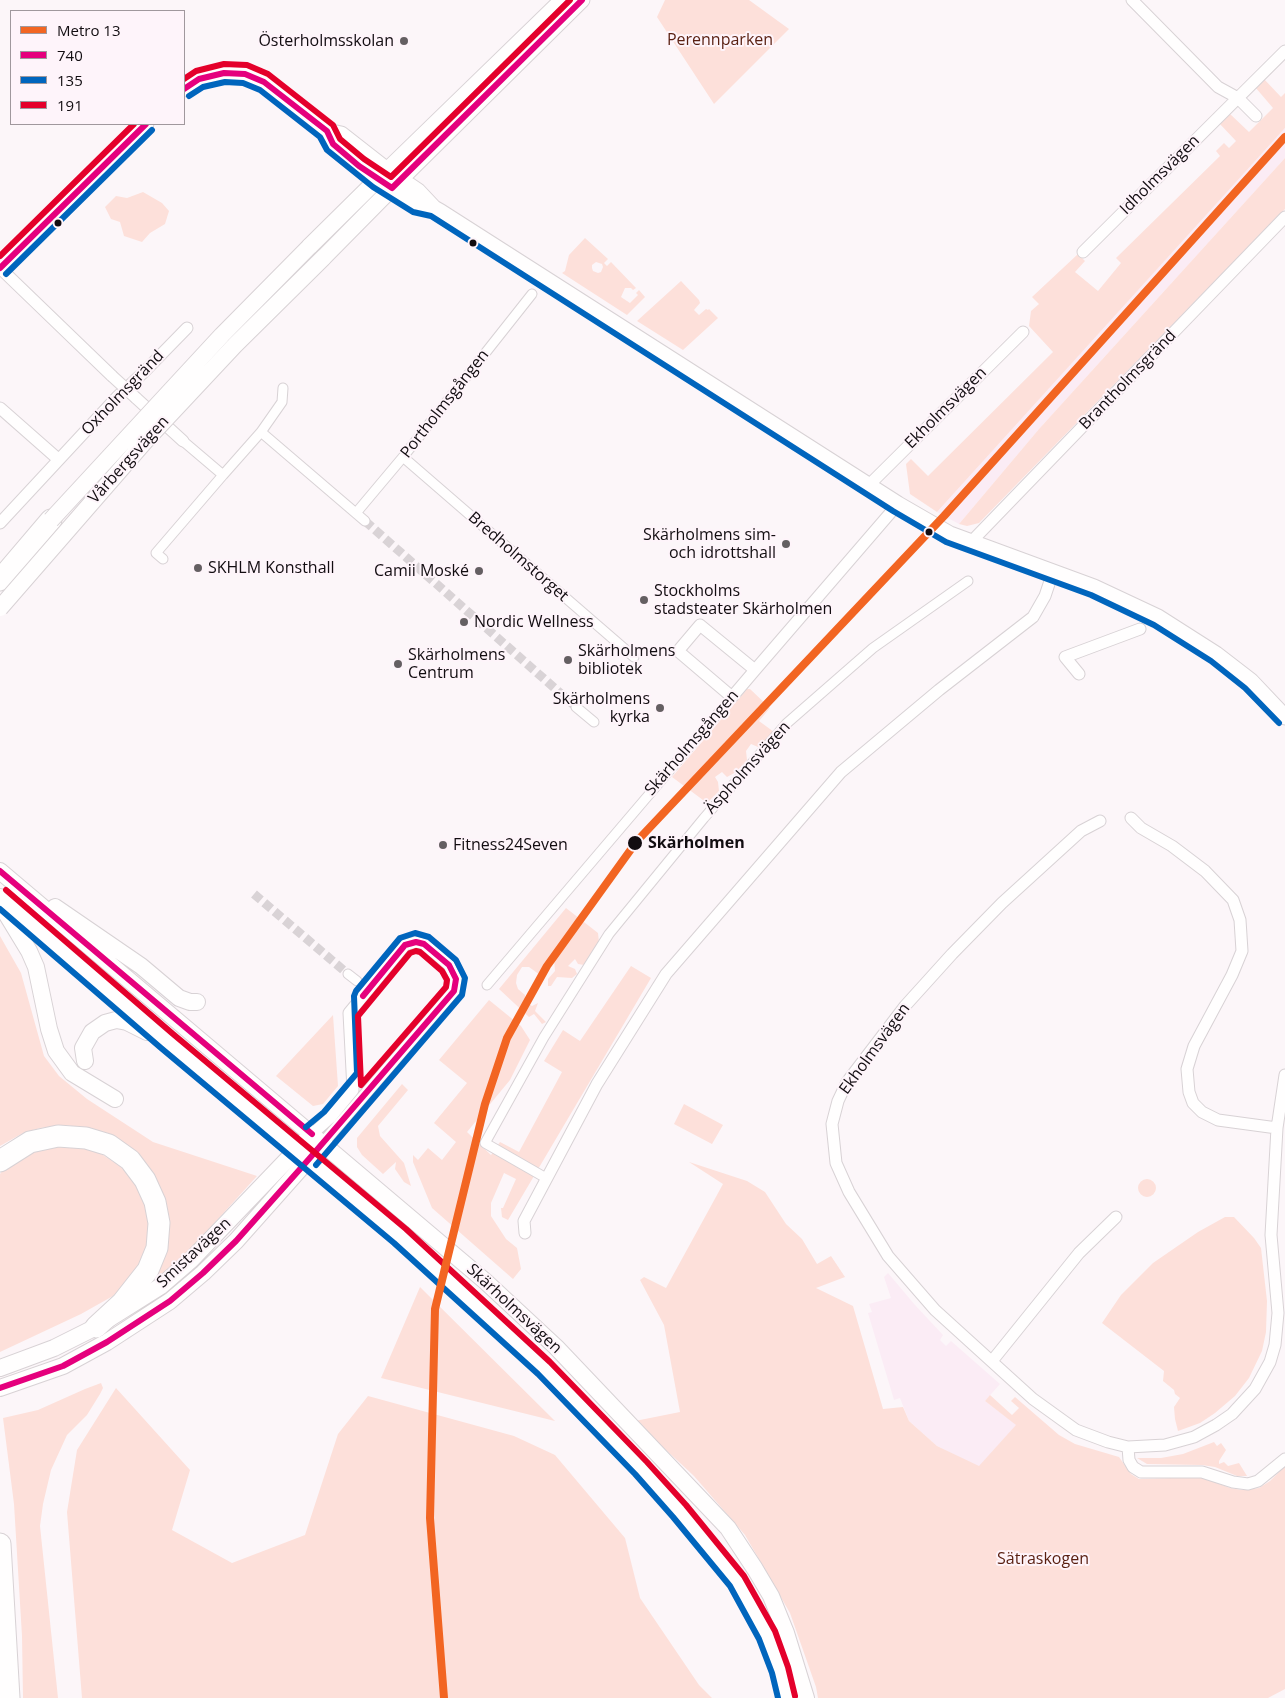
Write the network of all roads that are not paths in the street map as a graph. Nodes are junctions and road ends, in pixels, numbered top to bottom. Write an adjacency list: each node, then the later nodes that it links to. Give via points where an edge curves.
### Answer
1 (562, 0): 9 (street, Vårbergsvägen)
2 (582, 0): 10 (street, Vårbergsvägen)
3 (1132, 0): 6 (street, via 1218,87)
4 (1285, 51): 6 (street, Idholmsvägen)
5 (185, 88): 9 (street, via 199,79 224,73 245,74 272,88 327,131 341,134)
6 (1238, 98): 7 (street); 12 (street, Idholmsvägen)
7 (1256, 116)
8 (145, 125): 13 (street)
9 (382, 175): 10 (street); 27 (main road, Vårbergsvägen, bridge, via 222,335)
10 (396, 184): 24 (street, via 417,204 434,208); 35 (main road, Vårbergsvägen, bridge, via 235,345 147,439)
11 (1285, 217): 30 (street, Brantholmsgränd)
12 (1083, 252)
13 (0, 268): 20 (street, bridge)
14 (532, 294): 21 (street, Portholmsgången)
15 (187, 328): 22 (street, Oxholmsgränd)
16 (1023, 332): 24 (street, Ekholmsvägen)
17 (283, 388): 19 (street, via 282,402)
18 (0, 408): 22 (street)
19 (261, 432): 23 (street); 26 (street)
20 (183, 441): 23 (street)
21 (403, 457): 26 (street, Portholmsgången); 37 (street, Bredholmstorget)
22 (58, 459): 29 (street, Oxholmsgränd)
23 (223, 475): 31 (street, via 156,552)
24 (869, 485): 25 (street)
25 (898, 504): 30 (street, via 950,534); 38 (street, Skärholmsgången)
26 (356, 513): 28 (street)
27 (51, 520): 33 (highway)
28 (365, 521)
29 (0, 523)
30 (971, 542): 32 (street)
31 (164, 559)
32 (1053, 572): 42 (street, via 1132,604 1186,634 1251,681); 62 (street, via 1033,617 841,772 666,974 597,1084)
33 (0, 580)
34 (968, 581): 62 (street, Äspholmsvägen, via 873,648 786,724 609,934 544,1037 485,1143)
35 (0, 608)
36 (1140, 629): 39 (street, via 1065,657)
37 (634, 657)
38 (755, 670): 40 (street, Skärholmsgången); 40 (street, via 700,625 678,651)
39 (1079, 674)
40 (732, 697): 52 (street, Skärholmsgången)
41 (576, 707): 43 (street)
42 (1285, 717)
43 (594, 722)
44 (1131, 818): 58 (street, via 1204,871 1233,900 1240,920 1242,951 1194,1046 1187,1069 1188,1092 1193,1103 1218,1120)
45 (1100, 821): 66 (street, Ekholmsvägen, via 1081,831 1002,904 904,1006 847,1082 832,1124 836,1163 849,1192 888,1256 935,1310)
46 (0, 871): 47 (main road, Skärholmsvägen)
47 (20, 888): 53 (main road, via 62,912 141,966 179,998); 59 (main road, Skärholmsvägen)
48 (0, 897): 54 (main road, Skärholmsvägen)
49 (0, 904): 57 (main road, via 36,967 56,1051 72,1073)
50 (348, 974): 51 (street)
51 (356, 981)
52 (487, 985)
53 (197, 1002)
54 (167, 1041): 55 (main road, via 116,1020 92,1032 83,1048); 60 (main road, Skärholmsvägen)
55 (86, 1060)
56 (1285, 1075): 58 (street, Ekholmsvägen)
57 (115, 1099)
58 (1277, 1128): 69 (street, Ekholmsvägen, via 1271,1235 1278,1313 1276,1345 1270,1362 1256,1389 1232,1414 1216,1425 1194,1437 1165,1446)
59 (317, 1139): 59 (street, via 454,990 456,979 449,965 424,944 416,942 405,946 349,1013 353,1090); 60 (main road, Smistavägen); 74 (main road, Skärholmsvägen, via 517,1310 728,1528 771,1596)
60 (303, 1154): 65 (main road, Smistavägen, via 161,1286); 68 (main road, Smistavägen, via 236,1240 170,1301 63,1366); 73 (main road, Skärholmsvägen, via 400,1236 544,1368 680,1511 737,1581 753,1608 767,1634)
61 (0, 1160): 65 (highway, via 30,1142 58,1136 86,1138 109,1145 130,1160 145,1180 155,1202 159,1223 156,1248 148,1270 122,1303)
62 (546, 1178): 64 (street, via 524,1221)
63 (1116, 1217): 66 (street, via 1080,1253)
64 (525, 1233)
65 (96, 1327): 67 (main road, Smistavägen, via 54,1348)
66 (992, 1361): 69 (street, Ekholmsvägen, via 1063,1422 1090,1436)
67 (0, 1368)
68 (0, 1388)
69 (1128, 1447): 70 (street, via 1129,1460 1141,1472 1202,1472 1248,1484 1258,1481)
70 (1285, 1459)
71 (0, 1544): 72 (highway)
72 (8, 1698)
73 (787, 1698)
74 (806, 1698)

